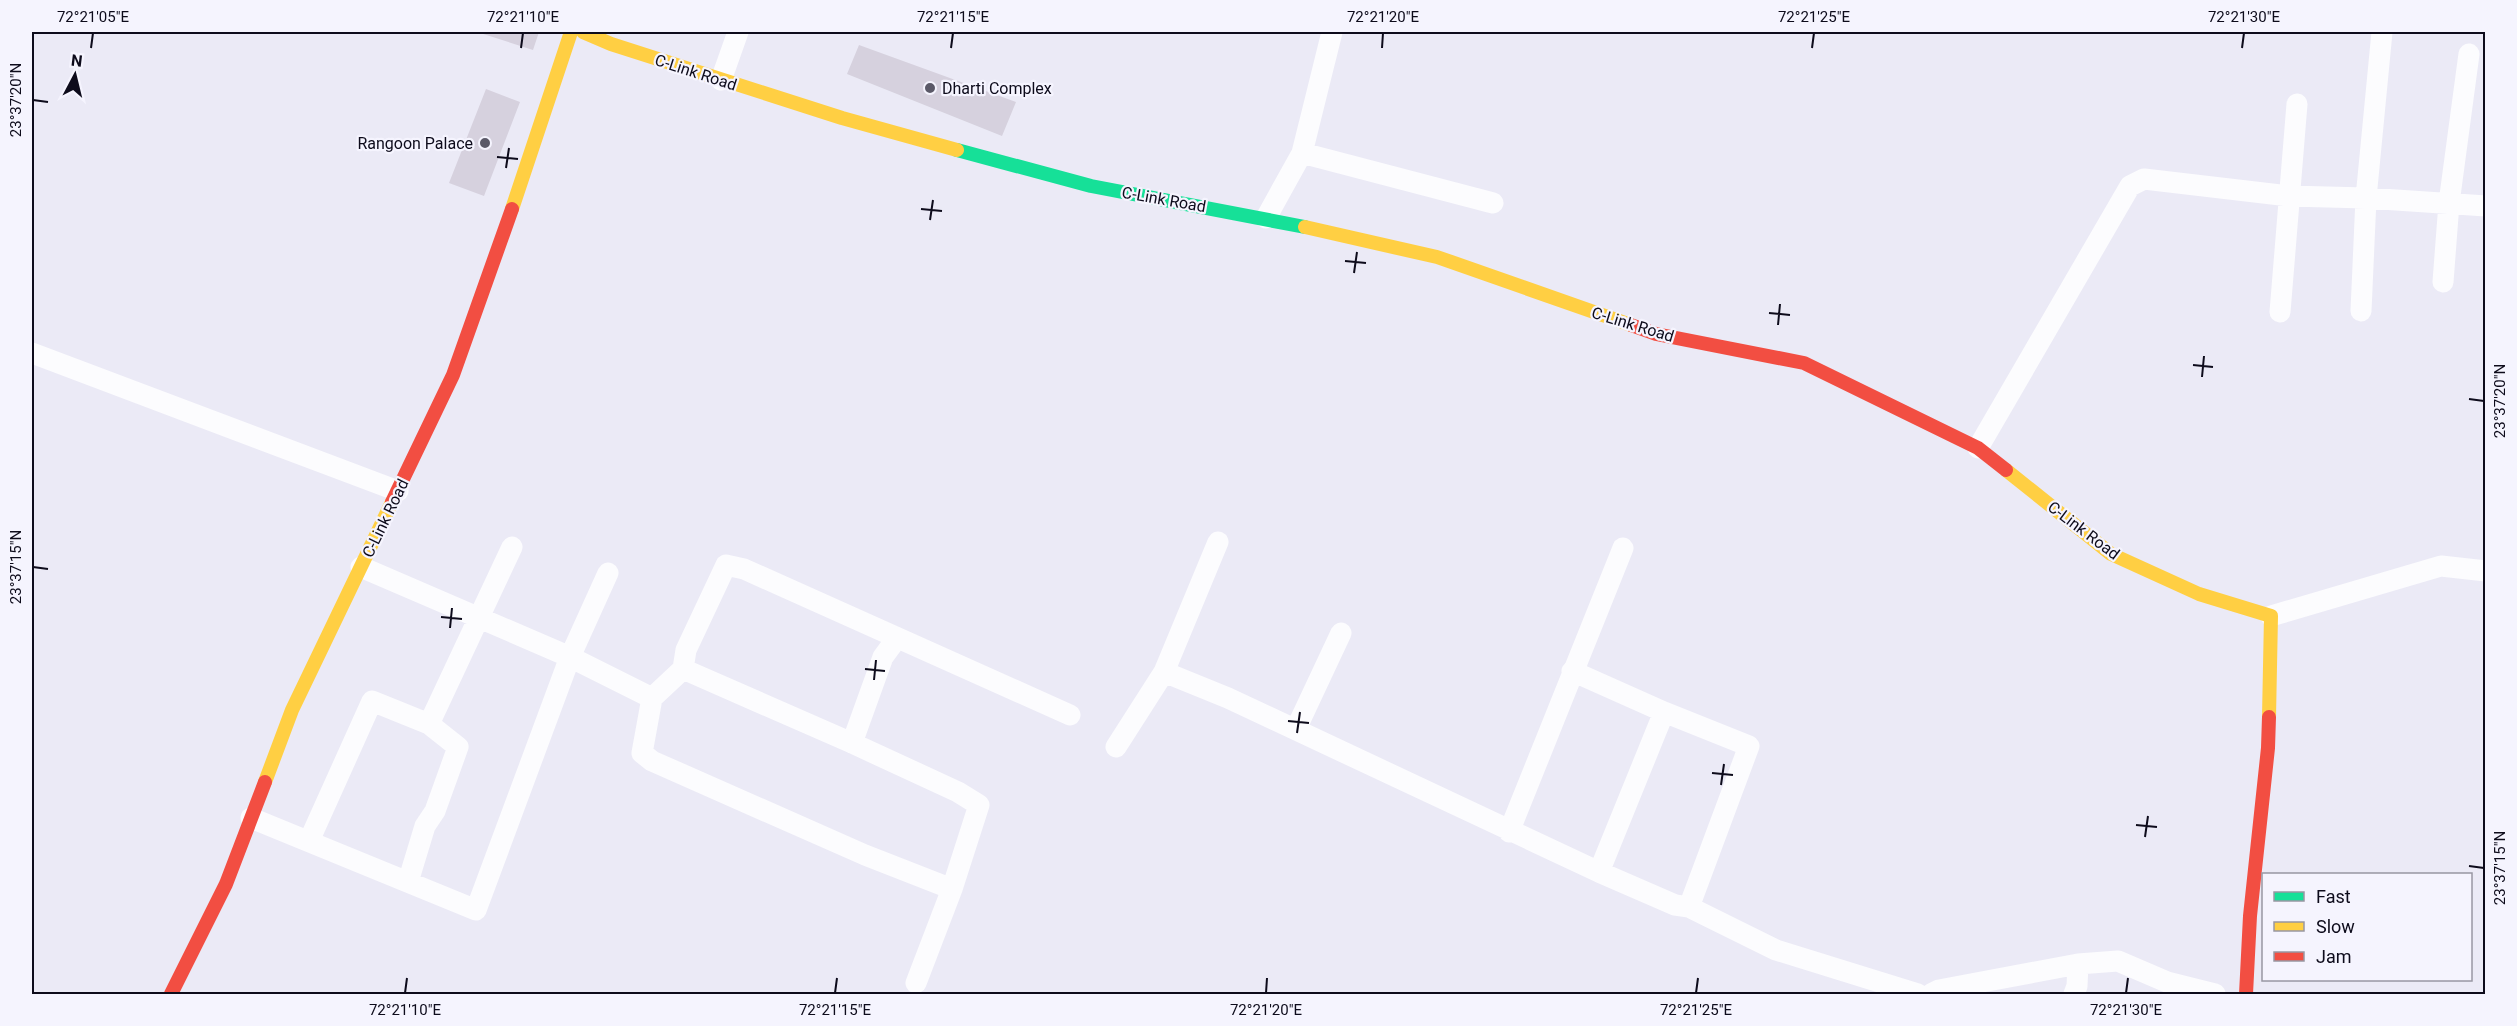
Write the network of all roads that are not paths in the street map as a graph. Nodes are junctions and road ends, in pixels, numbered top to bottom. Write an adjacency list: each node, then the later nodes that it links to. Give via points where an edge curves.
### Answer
1 (571, 32): 21 (street, C-Link Road, via 453,375)
2 (583, 32): 7 (street, C-Link Road)
3 (738, 32): 7 (street)
4 (1332, 32): 9 (street)
5 (2382, 32): 11 (street)
6 (2469, 54): 13 (street)
7 (721, 80): 15 (street, C-Link Road, via 842,118 1091,186)
8 (2297, 104): 10 (street)
9 (1302, 153): 12 (street); 15 (street)
10 (2289, 196): 11 (street); 18 (street); 20 (street, via 2144,179 2130,186)
11 (2366, 198): 13 (street); 17 (street)
12 (1493, 203)
13 (2449, 203): 14 (street); 16 (street)
14 (2486, 206)
15 (1266, 218): 20 (street, C-Link Road, via 1437,257 1656,334 1804,363)
16 (2443, 282)
17 (2361, 311)
18 (2280, 312)
19 (32, 353): 21 (street)
20 (1977, 448): 28 (street, C-Link Road, via 2111,554 2199,594)
21 (398, 491): 25 (street, C-Link Road)
22 (1218, 542): 35 (street)
23 (512, 547): 29 (street)
24 (1623, 549): 34 (street)
25 (361, 567): 29 (street); 43 (street, C-Link Road, via 292,710)
26 (2486, 571): 28 (street, via 2441,566)
27 (608, 573): 32 (street)
28 (2271, 616): 59 (street, via 2268,748)
29 (477, 617): 32 (street); 39 (street)
30 (1341, 633): 40 (street)
31 (897, 638): 33 (street, via 744,569 726,565 686,650); 38 (street); 41 (street, via 883,657)
32 (570, 657): 36 (street); 47 (street, via 476,910)
33 (683, 669): 36 (street); 41 (street)
34 (1572, 671): 37 (street); 44 (street)
35 (1164, 672): 40 (street); 42 (street)
36 (652, 698): 48 (street, via 642,753 652,761)
37 (1664, 712): 46 (street); 49 (street, via 1749,746)
38 (1070, 715)
39 (429, 724): 45 (street, via 372,701); 47 (street, via 458,747 435,810 425,826)
40 (1296, 729): 44 (street)
41 (852, 743): 48 (street, via 979,805)
42 (1116, 747)
43 (251, 818): 45 (street); 54 (street, C-Link Road, via 225,884)
44 (1509, 832): 46 (street)
45 (309, 841): 47 (street)
46 (1599, 872): 49 (street, via 1675,905)
47 (408, 882)
48 (952, 889): 51 (street)
49 (1689, 907): 55 (street, via 1776,950)
50 (2078, 964): 52 (street); 53 (street, via 2118,961); 57 (street)
51 (916, 984)
52 (2016, 985): 56 (street, via 1938,990)
53 (2165, 988): 58 (street)
54 (171, 994)
55 (1918, 994)
56 (1930, 994)
57 (2074, 994)
58 (2215, 994)
59 (2246, 994)

